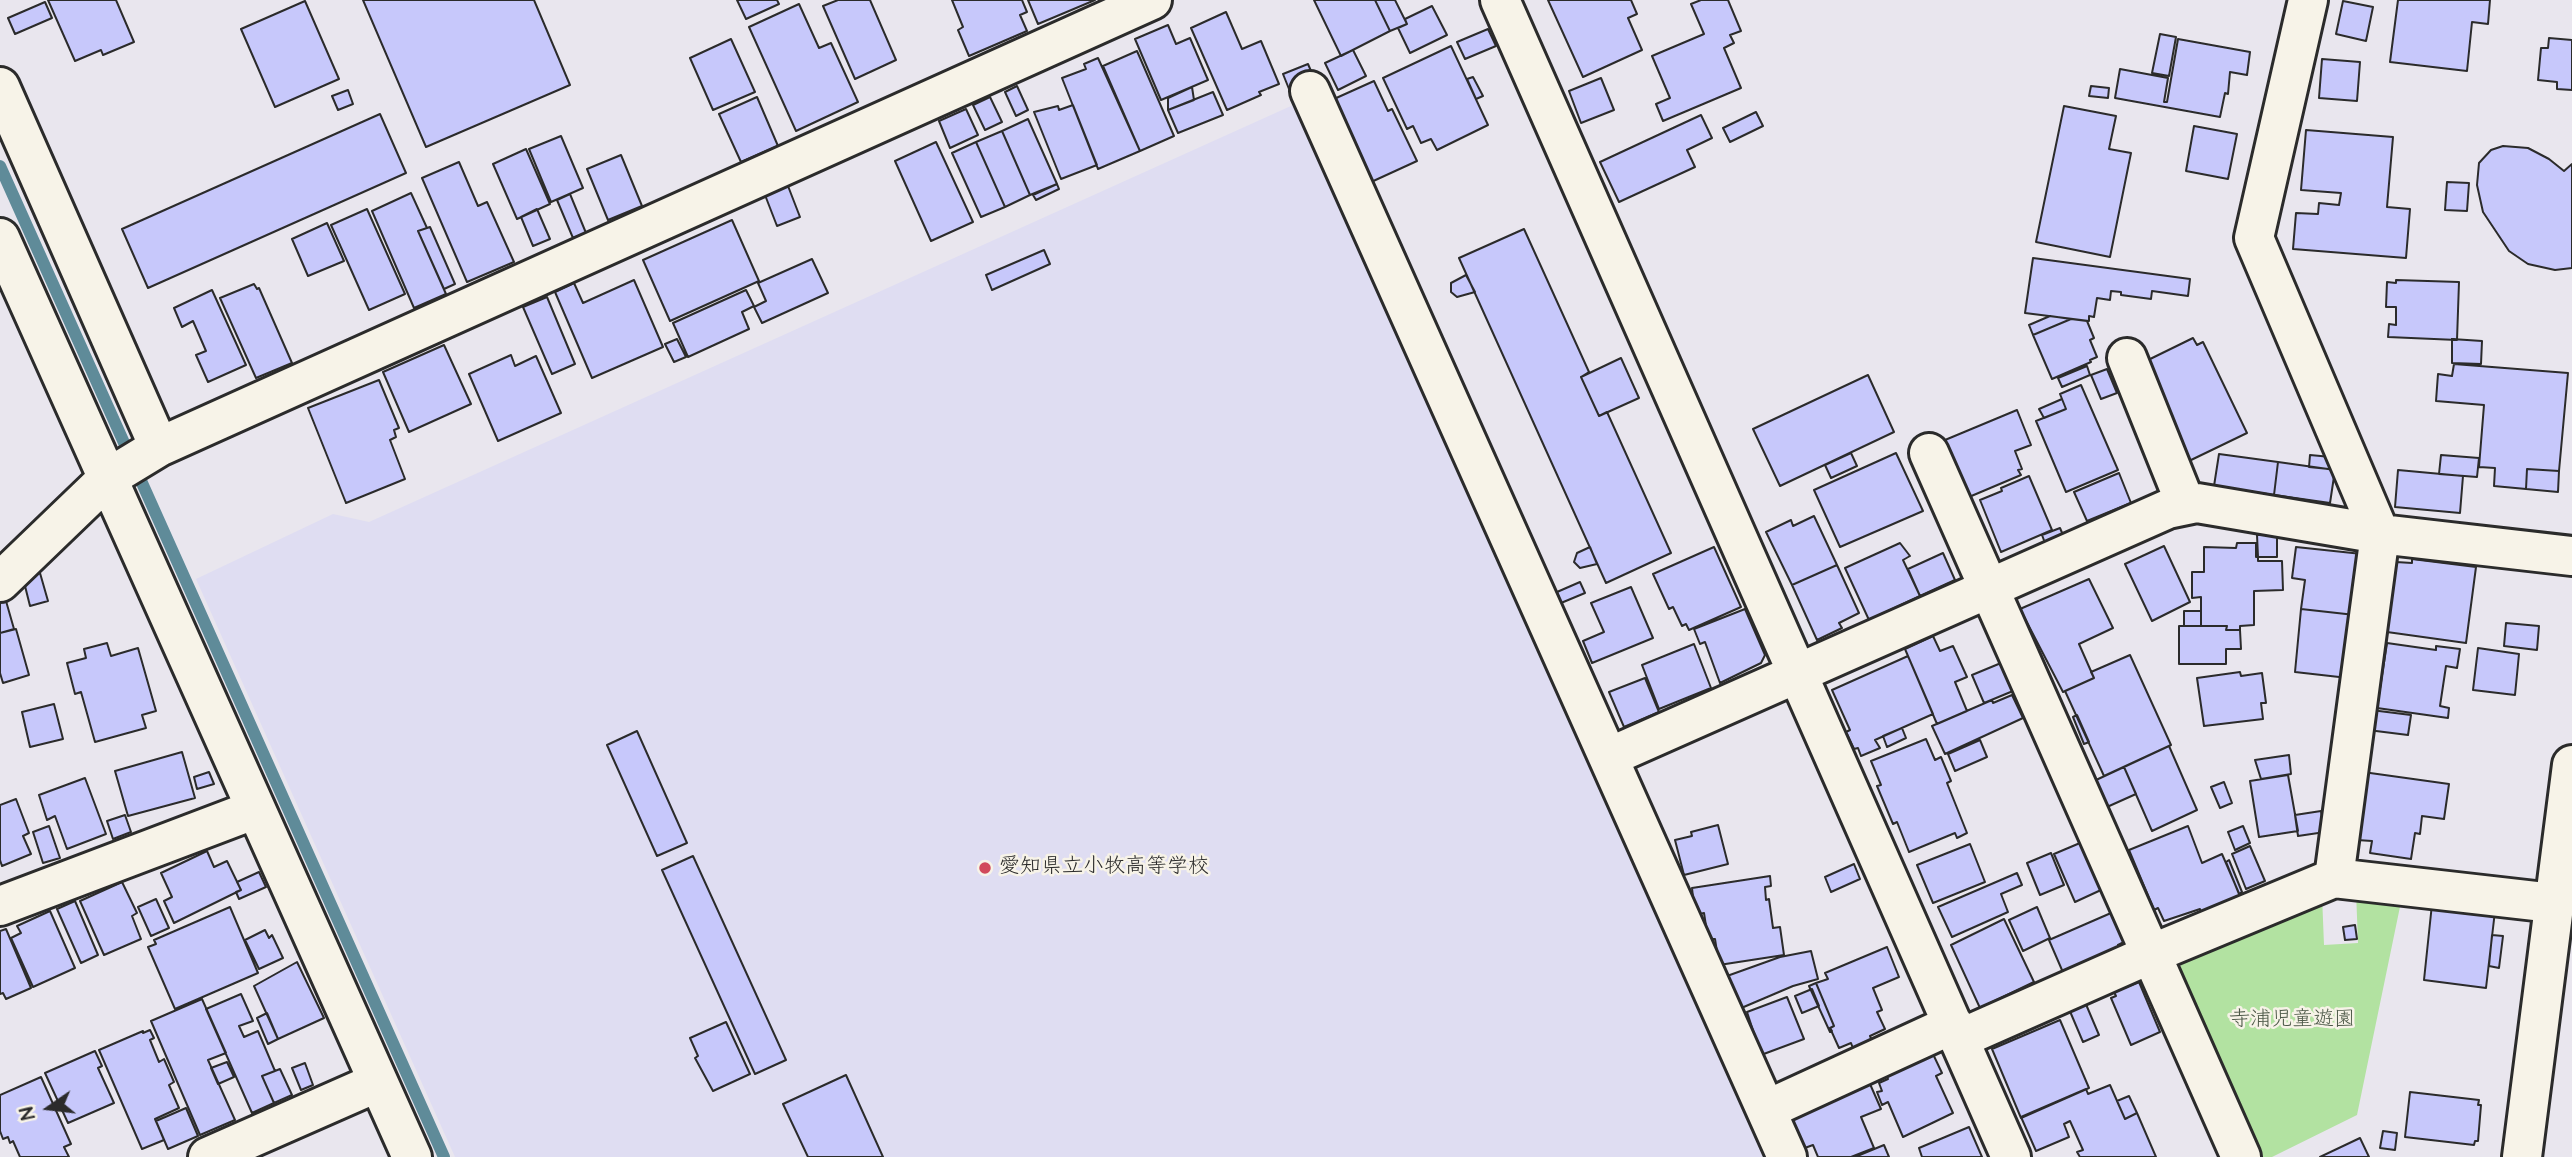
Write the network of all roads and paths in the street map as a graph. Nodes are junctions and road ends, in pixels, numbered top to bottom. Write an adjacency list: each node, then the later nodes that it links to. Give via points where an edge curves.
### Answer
1 (1152, 0): 9 (street)
2 (1500, 0): 17 (street)
3 (2308, 0): 13 (street, via 2254,238)
4 (0, 86): 9 (street)
5 (1310, 91): 18 (street)
6 (0, 238): 7 (street)
7 (10, 284): 11 (street)
8 (2127, 358): 12 (street)
9 (159, 447): 11 (street)
10 (1929, 453): 16 (street)
11 (108, 478): 15 (street); 20 (street)
12 (2186, 505): 13 (street, via 2197,503); 16 (street)
13 (2380, 534): 14 (street); 21 (street)
14 (2572, 556)
15 (0, 582)
16 (1991, 587): 17 (street); 24 (street)
17 (1797, 674): 18 (street); 25 (street)
18 (1609, 757): 27 (street)
19 (2572, 765): 22 (street)
20 (256, 809): 23 (street); 26 (street)
21 (2334, 878): 22 (street); 24 (street)
22 (2553, 903): 33 (street)
23 (0, 906)
24 (2151, 954): 25 (street); 32 (street)
25 (1956, 1032): 27 (street); 31 (street)
26 (378, 1082): 28 (street); 29 (street)
27 (1766, 1110): 30 (street)
28 (208, 1157)
29 (412, 1157)
30 (1787, 1157)
31 (2011, 1157)
32 (2241, 1157)
33 (2522, 1157)

